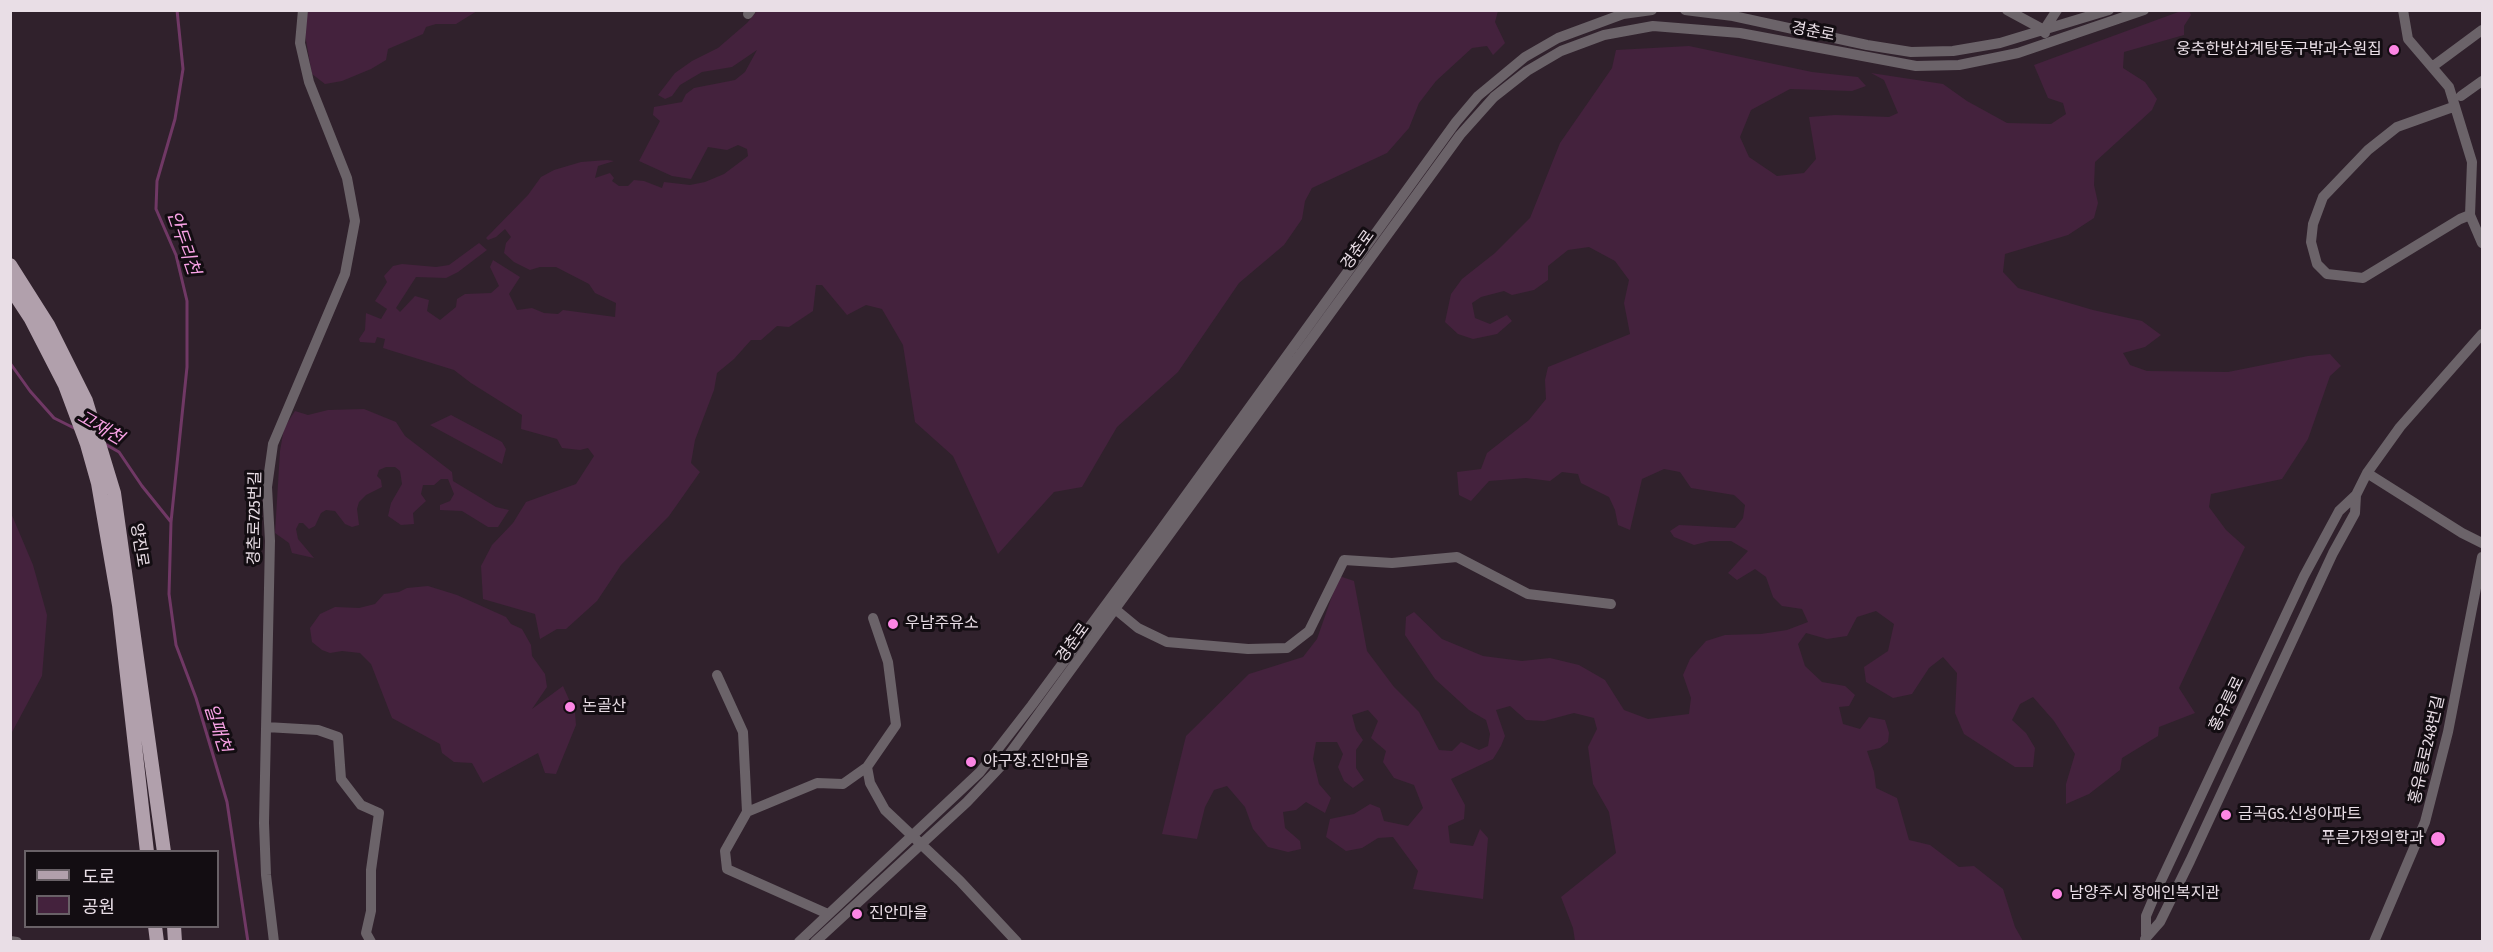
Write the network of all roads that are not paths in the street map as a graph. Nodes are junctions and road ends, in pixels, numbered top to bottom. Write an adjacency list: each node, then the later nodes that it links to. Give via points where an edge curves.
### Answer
1 (303, 10): 30 (street, 경춘로725번길, via 300,43 309,82 347,178 355,221 345,274 273,444 267,487 270,541)
2 (1652, 10): 9 (street, 경춘로)
3 (1685, 10): 10 (street, 경춘로, via 1911,52 1953,51)
4 (2007, 10): 10 (street)
5 (2057, 10): 10 (street)
6 (2109, 10): 10 (street, 경춘로)
7 (2144, 10): 12 (street, 경춘로)
8 (2403, 10): 13 (street, via 2408,39)
9 (1615, 14): 33 (street, 경춘로, via 1525,57 1490,84 1456,122 1032,705 980,772)
10 (2044, 30): 12 (street)
11 (2482, 30): 13 (street)
12 (2047, 44): 27 (street, 경춘로, via 1959,65 1917,66 1740,33 1653,26 1604,34 1527,70 1494,97 1460,135)
13 (2432, 67): 16 (street, via 2448,87)
14 (2482, 81): 15 (street)
15 (2461, 96)
16 (2453, 107): 17 (street, via 2472,162); 17 (street, via 2397,127 2368,150 2323,197 2311,242 2317,264 2327,274 2363,278)
17 (2470, 215): 18 (street)
18 (2482, 243)
19 (10, 265): 35 (main road, 양진로, via 48,325 86,401 114,493)
20 (10, 287): 34 (main road, 양진로, via 65,385 98,483 119,605)
21 (2482, 334): 22 (street, 홍유릉로, via 2400,427)
22 (2367, 473): 23 (street, 홍유릉로); 24 (street)
23 (2355, 495): 37 (street, 홍유릉로, via 2355,513 2160,922); 37 (street, 홍유릉로, via 2339,511 2304,576 2160,883 2146,916)
24 (2482, 543)
25 (2482, 556): 45 (street, 홍유릉로248번길, via 2448,732 2425,822)
26 (1611, 604): 27 (street, via 1528,594 1457,557 1392,563 1344,560 1309,631 1287,648 1167,642 1138,628)
27 (1115, 609): 33 (street, 경춘로, via 1000,767 967,802)
28 (873, 618): 31 (street, via 888,662 896,725)
29 (717, 675): 32 (street, via 743,732)
30 (266, 727): 40 (street, 경춘로725번길, via 264,823); 41 (street, via 318,730 338,736 341,778 361,804 378,813 366,933)
31 (867, 767): 32 (street, via 843,784 817,783); 33 (street, via 870,783 885,810)
32 (747, 812): 36 (street, via 725,851 727,869)
33 (916, 841): 36 (street, 경춘로); 43 (street, 경춘로); 44 (street)
34 (147, 850)
35 (164, 850)
36 (828, 914): 42 (street, 경춘로)
37 (2145, 939)
38 (11, 941): 39 (street)
39 (17, 942)
40 (274, 942)
41 (371, 942)
42 (799, 942)
43 (815, 942)
44 (1017, 942)
45 (2374, 942)

